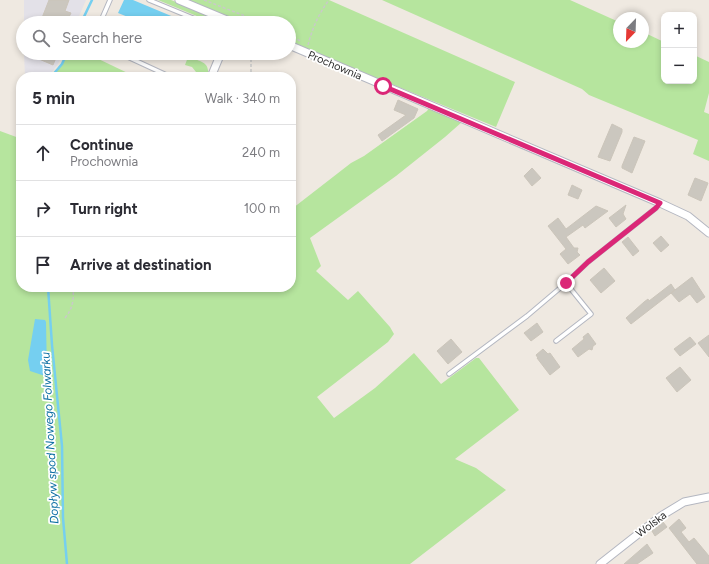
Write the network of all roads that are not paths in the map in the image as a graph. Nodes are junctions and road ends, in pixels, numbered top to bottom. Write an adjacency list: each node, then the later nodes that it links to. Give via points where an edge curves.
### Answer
1 (110, 0): 4 (lane)
2 (149, 0): 5 (lane)
3 (179, 0): 6 (street)
4 (103, 16)
5 (188, 16)
6 (217, 16)
7 (296, 48): 12 (street, Prochownia)
8 (134, 60): 10 (lane)
9 (218, 60): 11 (street)
10 (160, 72)
11 (213, 72)
12 (660, 203): 13 (street, Prochownia, via 688,216); 14 (lane)
13 (709, 232)
14 (566, 283): 15 (lane, via 591,314); 16 (lane, via 527,316)
15 (556, 341)
16 (449, 374)
17 (709, 497): 18 (street, Wolska, via 684,502 661,516)
18 (600, 564)

